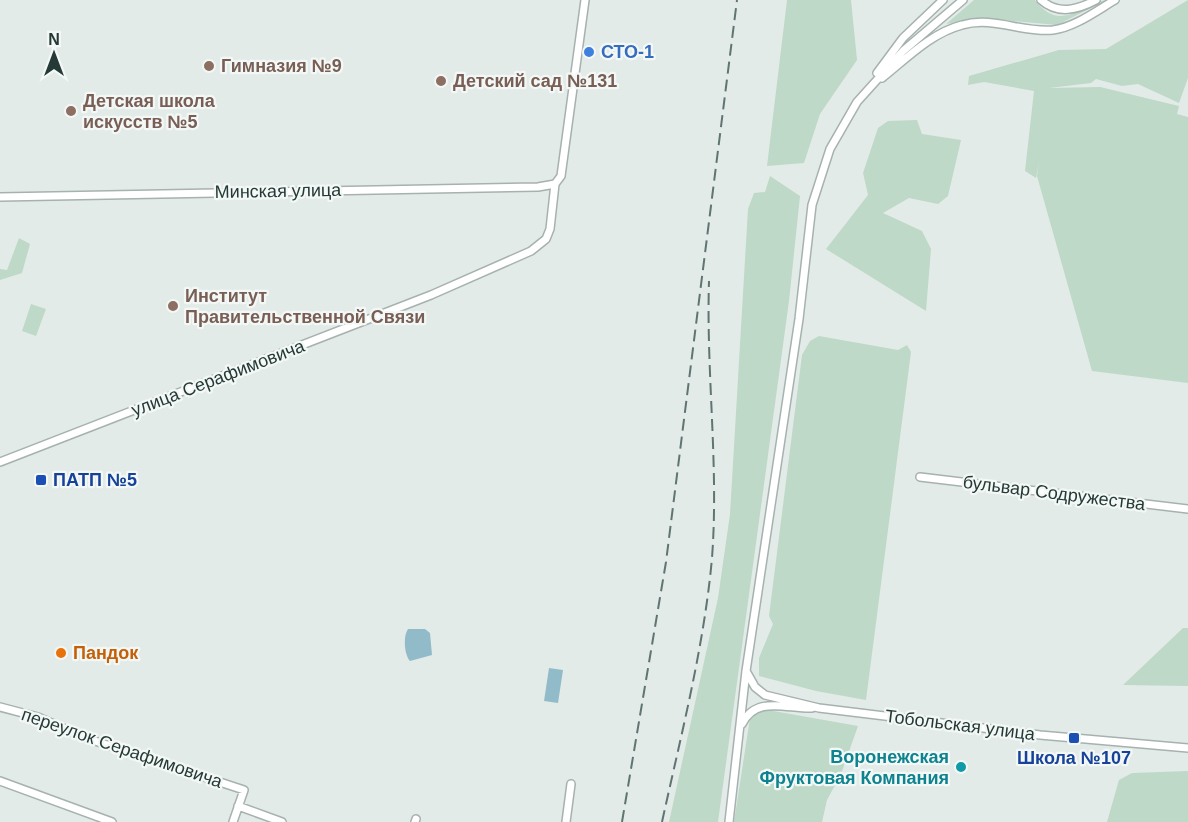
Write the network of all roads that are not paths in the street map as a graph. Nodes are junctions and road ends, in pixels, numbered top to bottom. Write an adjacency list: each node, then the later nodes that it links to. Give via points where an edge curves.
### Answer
1 (585, 0): 8 (street, улица Серафимовича, via 561,176)
2 (943, 0): 7 (street, via 903,38)
3 (963, 0): 7 (street, via 903,51)
4 (1041, 0): 5 (street, via 1064,11)
5 (1096, 0)
6 (1115, 0): 7 (street, via 1053,30 983,21 958,26 925,44)
7 (864, 92): 13 (street, via 831,149 812,205 799,319)
8 (555, 184): 9 (street, Минская улица); 10 (street, улица Серафимовича, via 550,229 546,239 531,251 431,295)
9 (0, 197)
10 (0, 462)
11 (920, 477): 12 (street, бульвар Содружества)
12 (1188, 508)
13 (746, 671): 15 (street, Тобольская улица, via 765,695); 16 (street)
14 (0, 707): 20 (street, переулок Серафимовича, via 244,790)
15 (819, 708): 16 (street, via 764,706 748,714); 17 (street, Тобольская улица, via 1040,735)
16 (740, 729): 25 (street)
17 (1188, 748)
18 (0, 781): 21 (street)
19 (571, 784): 24 (street)
20 (238, 806): 22 (street); 23 (street)
21 (112, 822)
22 (233, 822)
23 (282, 822)
24 (566, 822)
25 (729, 822)

